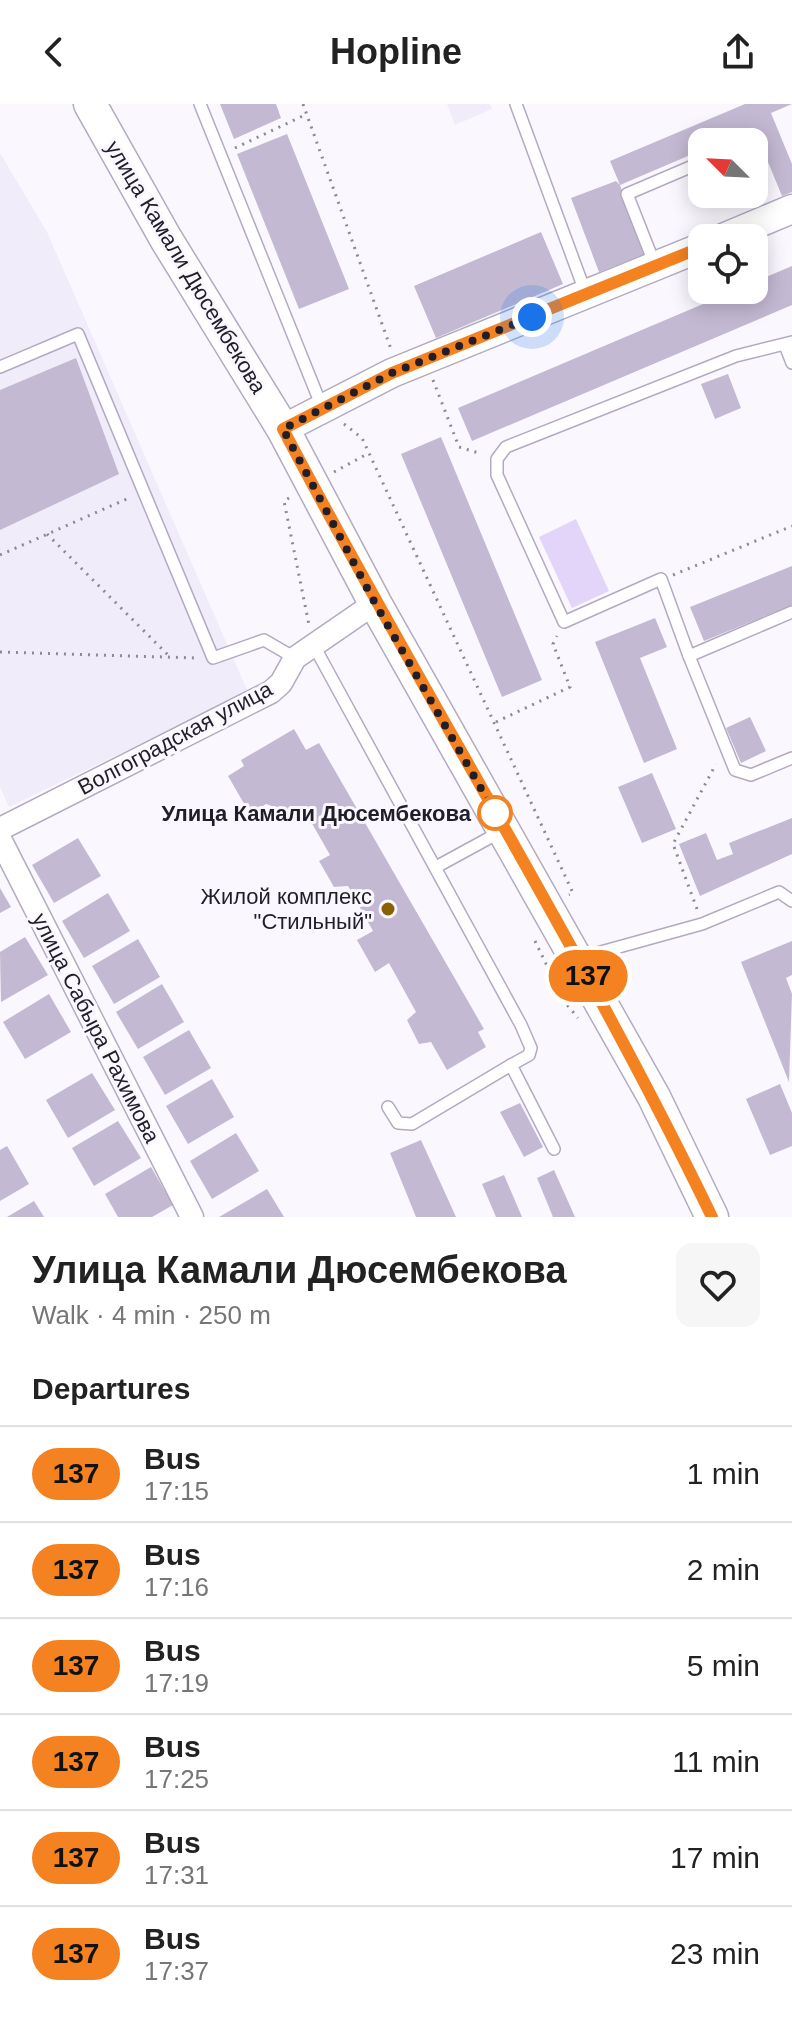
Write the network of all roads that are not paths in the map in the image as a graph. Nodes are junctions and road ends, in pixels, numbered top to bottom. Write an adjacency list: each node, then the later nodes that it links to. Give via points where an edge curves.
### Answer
1 (90, 104): 14 (main road, улица Камали Дюсембекова)
2 (200, 104): 13 (lane)
3 (516, 104): 9 (lane)
4 (688, 168): 8 (lane, via 627,194)
5 (792, 209): 6 (street)
6 (756, 224)
7 (688, 253): 8 (street)
8 (655, 266): 9 (street)
9 (586, 294): 13 (street)
10 (788, 344): 11 (lane); 18 (lane, via 736,356 506,447 497,459 497,475 564,622 661,579)
11 (792, 363)
12 (0, 367): 19 (lane, via 78,334 213,658 264,640)
13 (322, 408): 14 (street)
14 (283, 429): 15 (main road, улица Камали Дюсембекова)
15 (375, 603): 17 (street, Волгоградская улица); 22 (main road, улица Камали Дюсембекова)
16 (792, 612): 18 (lane)
17 (313, 643): 19 (street, Волгоградская улица); 24 (lane)
18 (689, 656): 20 (lane, via 735,770 751,775)
19 (295, 658): 21 (street, Волгоградская улица, via 271,692)
20 (792, 758)
21 (0, 829)
22 (504, 829): 24 (lane); 26 (main road, улица Камали Дюсембекова)
23 (0, 839): 30 (street, улица Сабыра Рахимова)
24 (436, 867): 27 (lane, via 531,1048 529,1055)
25 (792, 901): 26 (lane, via 779,892 702,924)
26 (578, 958): 31 (main road, улица Камали Дюсембекова)
27 (511, 1065): 28 (lane, via 412,1124 398,1123); 29 (lane)
28 (388, 1107)
29 (554, 1149)
30 (192, 1217)
31 (712, 1217)

